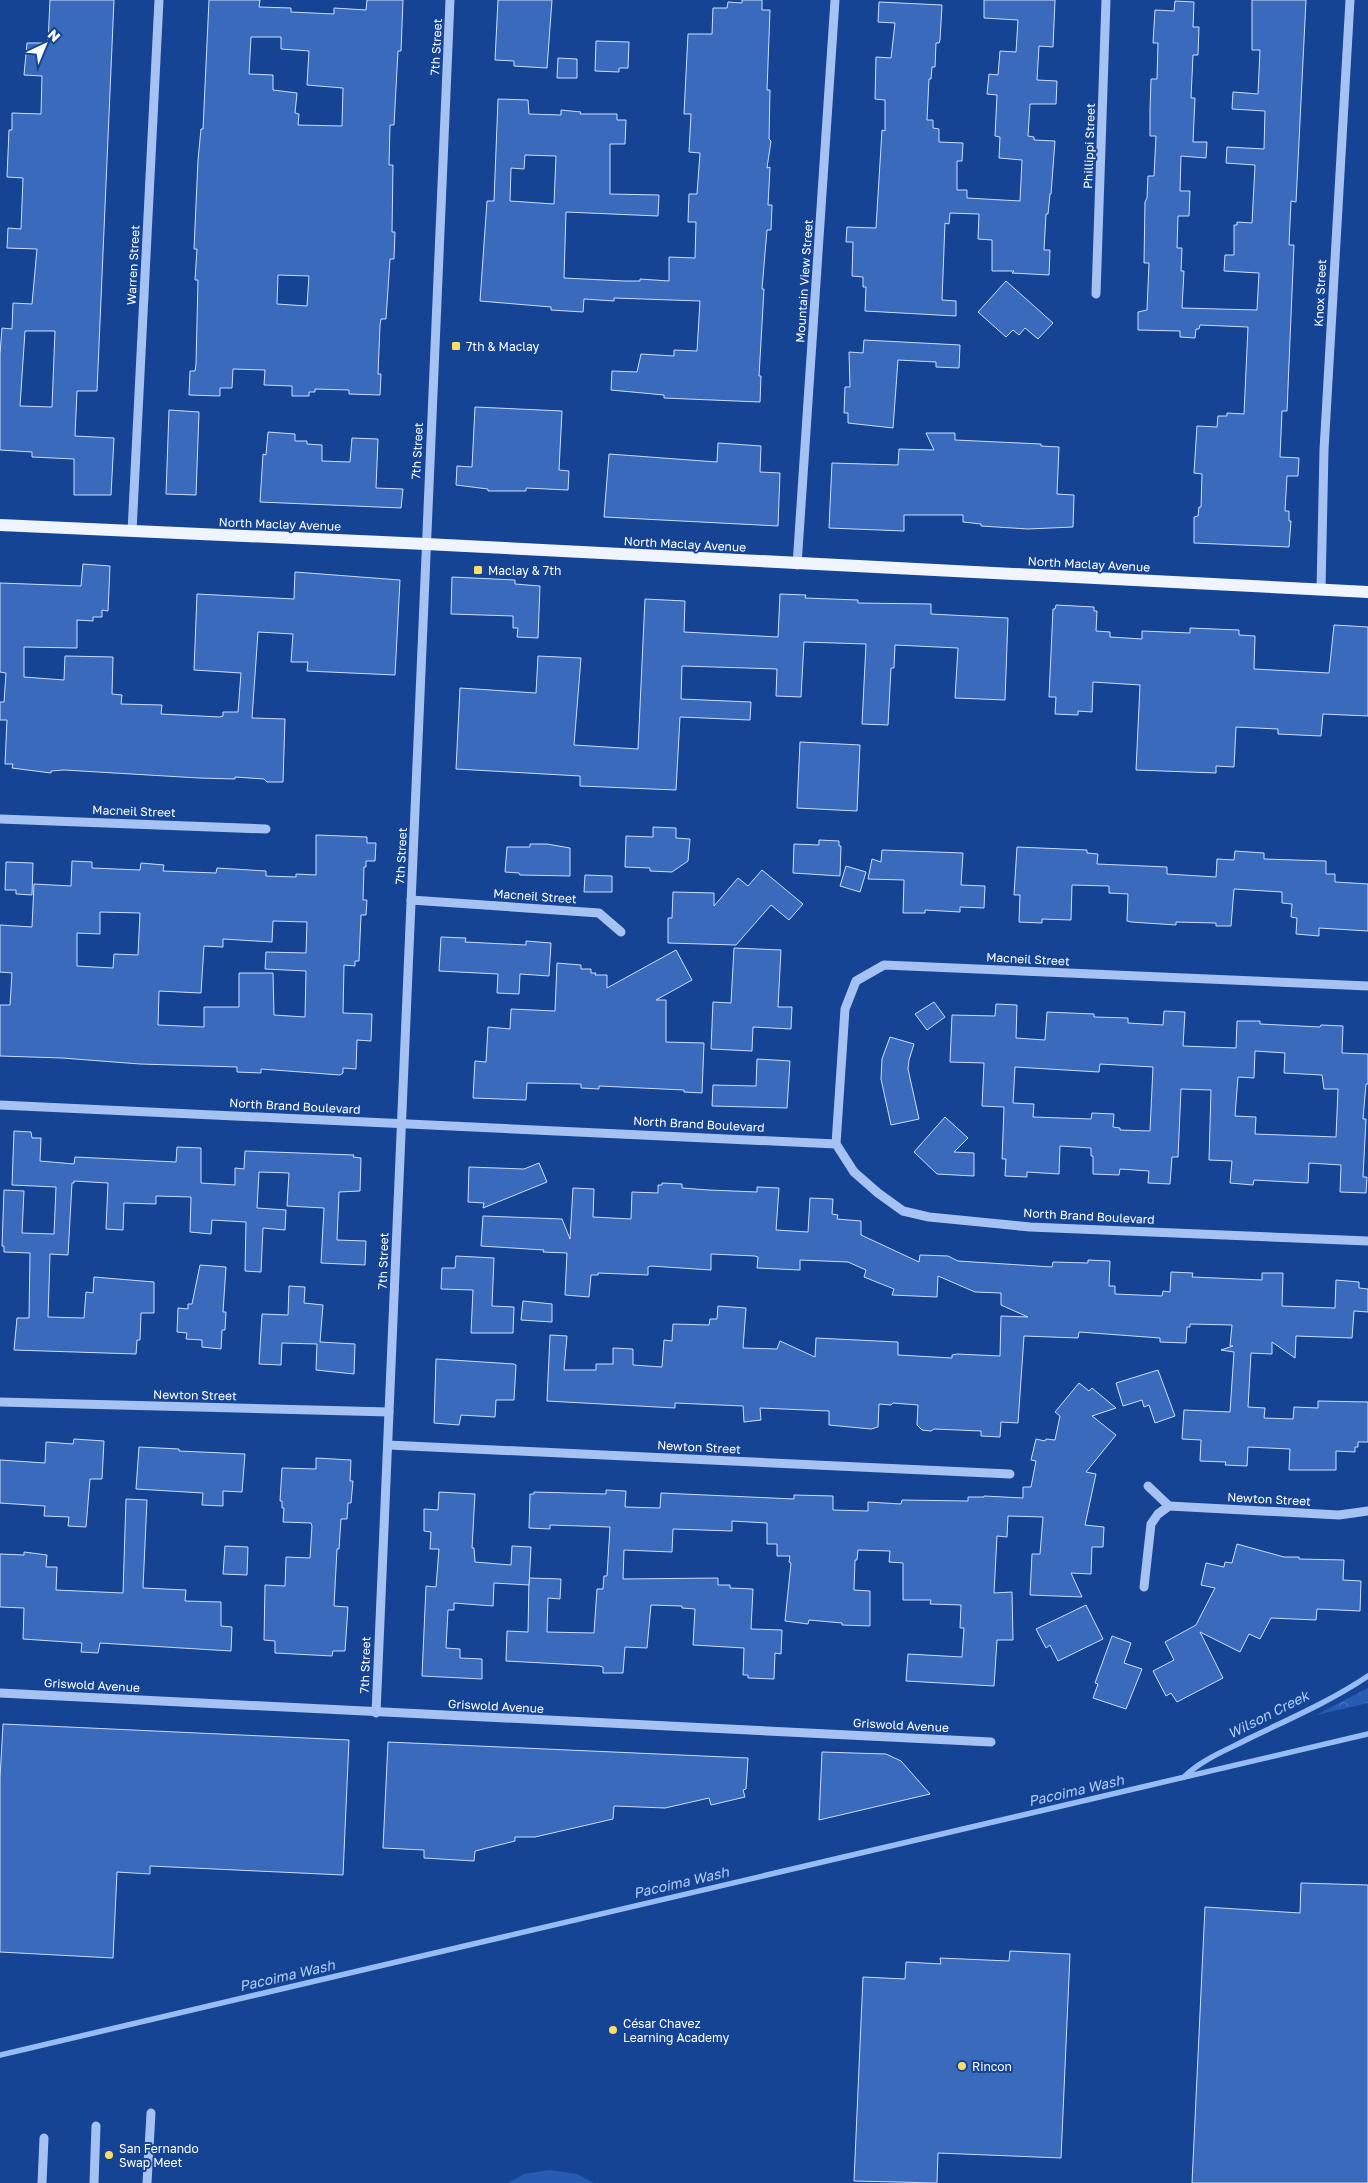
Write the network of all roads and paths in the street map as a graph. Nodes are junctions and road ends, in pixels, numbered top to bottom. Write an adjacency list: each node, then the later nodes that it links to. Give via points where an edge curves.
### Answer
1 (159, 0): 8 (street, Warren Street)
2 (450, 0): 9 (street, 7th Street)
3 (835, 0): 10 (street, Mountain View Street)
4 (1106, 0): 6 (street, Phillippi Street)
5 (1350, 0): 11 (street, Knox Street, via 1324,450)
6 (1096, 294)
7 (0, 525): 8 (main road, North Maclay Avenue)
8 (132, 531): 9 (main road, North Maclay Avenue)
9 (426, 544): 10 (main road, North Maclay Avenue); 15 (street, 7th Street)
10 (797, 564): 11 (main road, North Maclay Avenue)
11 (1321, 589): 12 (main road, North Maclay Avenue)
12 (1368, 592)
13 (0, 819): 14 (street, Macneil Street)
14 (266, 829)
15 (411, 900): 16 (street, Macneil Street, via 599,913); 19 (street, 7th Street)
16 (622, 932)
17 (1368, 986): 20 (street, Macneil Street, via 884,965 856,981 845,1009)
18 (0, 1105): 19 (street, North Brand Boulevard)
19 (402, 1123): 20 (street, North Brand Boulevard); 23 (street, 7th Street)
20 (836, 1144): 21 (street, North Brand Boulevard, via 854,1172 878,1193 903,1211 929,1217 1030,1227)
21 (1368, 1241)
22 (0, 1402): 23 (street, Newton Street)
23 (389, 1412): 24 (street, 7th Street)
24 (388, 1444): 25 (street, Newton Street); 31 (street, 7th Street)
25 (1010, 1474)
26 (1148, 1486): 27 (street)
27 (1169, 1506): 28 (street, Newton Street, via 1338,1515); 29 (street, via 1151,1524)
28 (1368, 1511)
29 (1144, 1587)
30 (0, 1693): 31 (street, Griswold Avenue)
31 (376, 1713): 32 (street, Griswold Avenue)
32 (991, 1742)
33 (151, 2113): 38 (street)
34 (96, 2126): 37 (street)
35 (44, 2138): 36 (street)
36 (42, 2183)
37 (94, 2183)
38 (147, 2183)

